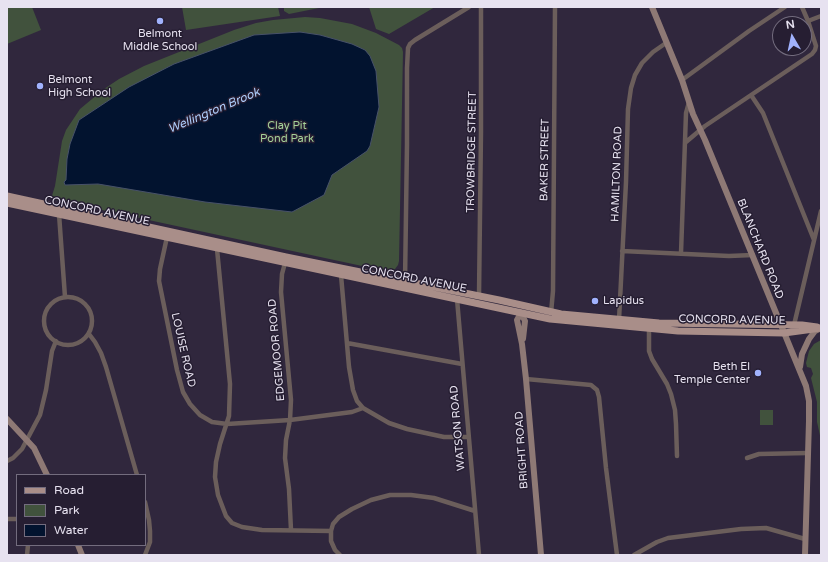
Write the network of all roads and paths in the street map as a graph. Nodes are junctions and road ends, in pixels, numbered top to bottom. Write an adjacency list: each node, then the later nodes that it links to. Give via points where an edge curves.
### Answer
1 (469, 7): 27 (street, via 409,45)
2 (481, 7): 30 (street, TROWBRIDGE STREET)
3 (555, 7): 32 (street, BAKER STREET, via 553,291)
4 (652, 7): 7 (street, BLANCHARD ROAD)
5 (785, 7): 10 (street)
6 (812, 34): 8 (street, via 816,46)
7 (666, 43): 10 (street, BLANCHARD ROAD); 22 (street, HAMILTON ROAD, via 642,63 631,88)
8 (812, 54)
9 (809, 56): 11 (street)
10 (682, 80): 12 (street, BLANCHARD ROAD)
11 (751, 95): 13 (street); 20 (street, via 763,113)
12 (689, 102): 13 (street, BLANCHARD ROAD); 14 (street, via 686,113)
13 (700, 130): 14 (street); 24 (street, BLANCHARD ROAD)
14 (686, 142): 23 (street)
15 (7, 196): 19 (main road, CONCORD AVENUE)
16 (7, 203): 18 (main road, CONCORD AVENUE)
17 (821, 211): 20 (street)
18 (59, 214): 19 (main road, CONCORD AVENUE); 29 (street)
19 (167, 234): 21 (main road, CONCORD AVENUE); 48 (street, LOUISE ROAD, via 159,281 183,392 200,415 212,422)
20 (814, 240): 35 (street)
21 (217, 245): 25 (main road, CONCORD AVENUE); 48 (street, via 230,384)
22 (622, 251): 23 (street); 33 (street, HAMILTON ROAD)
23 (681, 253): 24 (street, via 729,256)
24 (753, 254): 34 (street, BLANCHARD ROAD)
25 (285, 260): 26 (main road, CONCORD AVENUE); 47 (street, EDGEMOOR ROAD, via 281,292 290,374)
26 (341, 272): 27 (main road, CONCORD AVENUE); 41 (street)
27 (404, 285): 28 (main road, CONCORD AVENUE)
28 (457, 296): 30 (main road, CONCORD AVENUE); 42 (street, WATSON ROAD)
29 (65, 297): 39 (street, via 78,299 88,308 93,320); 40 (street, via 52,304 44,319 47,332)
30 (479, 300): 31 (main road, CONCORD AVENUE)
31 (521, 309): 32 (main road, CONCORD AVENUE); 44 (street, BRIGHT ROAD, via 525,321 522,344)
32 (550, 316): 33 (main road, CONCORD AVENUE); 37 (main road, CONCORD AVENUE)
33 (618, 320): 34 (main road, CONCORD AVENUE, via 678,324)
34 (780, 325): 35 (main road, CONCORD AVENUE); 38 (street, BLANCHARD ROAD)
35 (794, 325): 36 (main road, CONCORD AVENUE)
36 (821, 328): 38 (main road, CONCORD AVENUE); 43 (street, via 810,336 802,354)
37 (649, 329): 38 (main road, CONCORD AVENUE); 52 (street, via 649,351 667,384 675,410)
38 (784, 333): 43 (street, BLANCHARD ROAD)
39 (89, 334): 40 (street, via 73,345); 56 (street, via 106,367)
40 (56, 342): 50 (street, via 40,415)
41 (347, 343): 42 (street); 45 (street, via 353,390)
42 (462, 364): 49 (street, WATSON ROAD)
43 (800, 369): 51 (street, BLANCHARD ROAD, via 809,401)
44 (526, 379): 65 (street, BRIGHT ROAD); 66 (street, via 591,385 597,390)
45 (363, 408): 47 (street, LOUISE ROAD, via 352,412); 49 (street, via 389,423 407,429 444,437)
46 (7, 419): 50 (street)
47 (290, 420): 48 (street, LOUISE ROAD); 59 (street, EDGEMOOR ROAD, via 285,458)
48 (227, 424): 59 (street, via 217,456 215,477 226,516 232,523 242,527)
49 (468, 437): 58 (street, WATSON ROAD)
50 (27, 439): 54 (street, via 22,449); 55 (street)
51 (808, 454): 53 (street, via 759,454); 61 (street, BLANCHARD ROAD)
52 (677, 456)
53 (747, 458)
54 (7, 461)
55 (47, 474)
56 (137, 474)
57 (146, 506): 62 (street, via 150,542)
58 (475, 511): 60 (street, via 434,498 411,494 390,495 352,509 339,517); 64 (street, WATSON ROAD)
59 (291, 530): 60 (street)
60 (331, 531): 63 (street, via 331,541)
61 (805, 539): 67 (street, via 766,528 741,529 668,538); 68 (street, BLANCHARD ROAD)
62 (146, 555)
63 (340, 555)
64 (479, 555)
65 (541, 555)
66 (617, 555)
67 (634, 555)
68 (805, 555)

